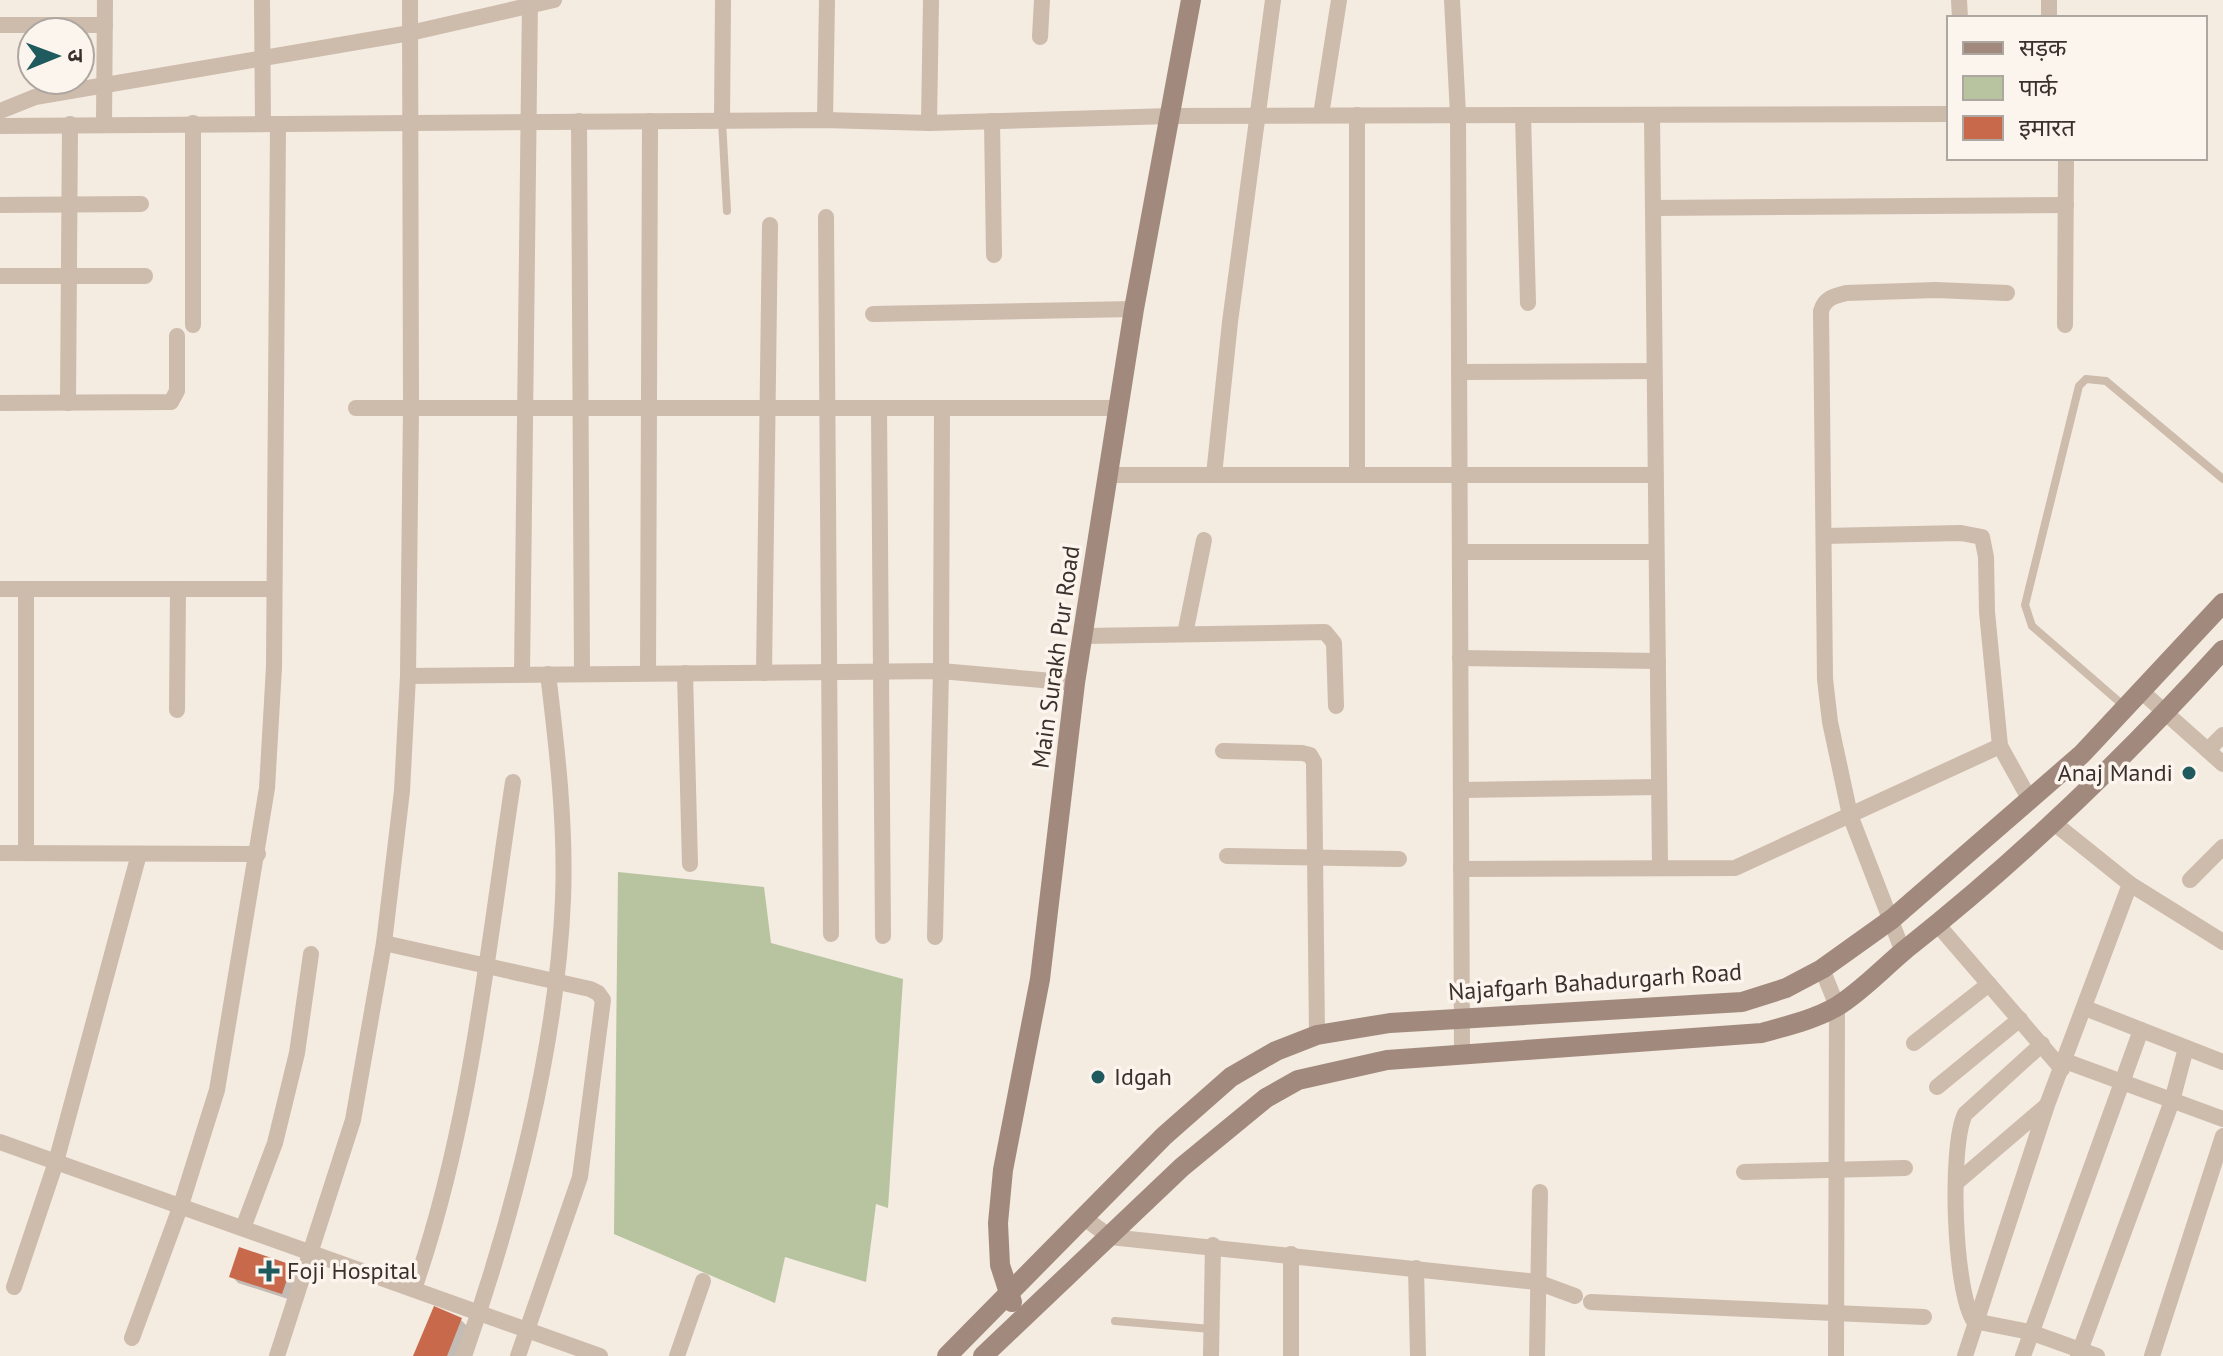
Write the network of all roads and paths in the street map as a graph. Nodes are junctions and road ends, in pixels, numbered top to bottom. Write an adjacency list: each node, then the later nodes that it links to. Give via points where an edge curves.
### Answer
1 (105, 0): 15 (street)
2 (262, 0): 18 (street)
3 (410, 0): 16 (street)
4 (554, 0): 13 (street)
5 (723, 0): 29 (street)
6 (827, 0): 30 (street)
7 (931, 0): 37 (street)
8 (1042, 0): 17 (street)
9 (1191, 0): 27 (main road, Main Surakh Pur Road)
10 (1273, 0): 28 (street)
11 (1339, 0): 23 (street)
12 (1452, 0): 21 (street)
13 (530, 2): 16 (street); 34 (street)
14 (0, 25): 15 (street)
15 (105, 25): 19 (street)
16 (410, 33): 18 (street); 40 (street)
17 (1040, 37)
18 (262, 56): 19 (street); 39 (street)
19 (104, 85): 20 (street, via 35,97); 35 (street)
20 (0, 111)
21 (1458, 114): 24 (street); 25 (street); 63 (street)
22 (1947, 114): 26 (street)
23 (1321, 115): 24 (street); 28 (street)
24 (1357, 115): 78 (street)
25 (1523, 115): 26 (street); 56 (street)
26 (1652, 115): 47 (street)
27 (1171, 116): 28 (street); 33 (street); 57 (main road, Main Surakh Pur Road)
28 (1258, 116): 77 (street)
29 (722, 120): 30 (street); 32 (street); 48 (lane)
30 (825, 120): 37 (street)
31 (579, 121): 32 (street); 34 (street); 69 (street)
32 (650, 121): 70 (street)
33 (992, 121): 37 (street); 51 (street)
34 (528, 122): 40 (street); 68 (street)
35 (104, 123): 36 (street); 38 (street)
36 (193, 123): 39 (street); 59 (street)
37 (929, 123)
38 (70, 124): 41 (street); 46 (street)
39 (270, 124): 40 (street); 89 (street)
40 (410, 124): 67 (street)
41 (0, 126)
42 (2066, 160): 45 (street)
43 (141, 204): 46 (street)
44 (0, 205): 46 (street)
45 (2066, 205): 47 (street); 60 (street)
46 (70, 206): 53 (street)
47 (1653, 208): 62 (street)
48 (727, 211)
49 (826, 217): 72 (street)
50 (770, 225): 71 (street)
51 (994, 255)
52 (0, 276): 53 (street)
53 (69, 276): 54 (street); 65 (street)
54 (145, 276)
55 (2007, 293): 82 (street, via 1846,293 1824,303)
56 (1528, 303)
57 (1134, 309): 58 (street); 75 (main road, Main Surakh Pur Road)
58 (873, 314)
59 (193, 325)
60 (2065, 325)
61 (177, 336): 65 (street, via 177,391 171,402)
62 (1654, 371): 63 (street); 80 (street)
63 (1459, 372): 79 (street)
64 (0, 403): 65 (street)
65 (68, 403)
66 (356, 408): 67 (street)
67 (411, 408): 68 (street); 105 (street)
68 (525, 408): 69 (street); 102 (street)
69 (581, 408): 70 (street); 104 (street)
70 (649, 408): 71 (street); 99 (street)
71 (767, 408): 72 (street); 101 (street)
72 (828, 408): 73 (street); 98 (street)
73 (879, 408): 74 (street); 96 (street)
74 (942, 408): 75 (street); 97 (street)
75 (1118, 408): 76 (main road, Main Surakh Pur Road)
76 (1109, 475): 77 (street); 92 (main road, Main Surakh Pur Road)
77 (1214, 475): 78 (street)
78 (1357, 475): 79 (street)
79 (1460, 475): 80 (street); 84 (street)
80 (1655, 475): 85 (street)
81 (2223, 479): 109 (lane, via 2106,381 2086,379 2079,386 2025,605 2032,626)
82 (1824, 536): 113 (street, via 1982,537); 121 (street, via 1825,679)
83 (1204, 540): 91 (street)
84 (1460, 552): 85 (street); 94 (street)
85 (1656, 552): 95 (street)
86 (0, 589): 87 (street)
87 (26, 589): 88 (street); 125 (street)
88 (178, 589): 89 (street); 110 (street)
89 (273, 589): 127 (street, via 272,724)
90 (2223, 603): 107 (main road, Najafgarh Bahadurgarh Road)
91 (1185, 634): 92 (street); 108 (street, via 1325,632 1334,643)
92 (1084, 636): 106 (main road, Main Surakh Pur Road)
93 (2223, 650): 111 (main road)
94 (1460, 658): 95 (street); 119 (street)
95 (1658, 661): 118 (street)
96 (879, 671): 97 (street); 98 (street); 139 (street)
97 (941, 671): 106 (street); 140 (street)
98 (829, 672): 101 (street); 138 (street)
99 (648, 673): 100 (street); 104 (street)
100 (685, 673): 101 (street); 131 (street)
101 (764, 673)
102 (522, 674): 103 (street); 105 (street)
103 (548, 674): 104 (street); 147 (street, via 563,896)
104 (582, 674)
105 (408, 676): 142 (street, via 402,791)
106 (1075, 683): 186 (main road, Main Surakh Pur Road, via 1040,979 1003,1170 998,1223)
107 (2140, 690): 109 (main road, Najafgarh Bahadurgarh Road); 111 (street)
108 (1336, 706)
109 (2125, 706): 120 (main road, Najafgarh Bahadurgarh Road)
110 (177, 710)
111 (2166, 713): 114 (street); 122 (main road)
112 (2223, 735): 114 (street)
113 (2000, 746): 120 (street); 121 (street)
114 (2208, 750): 116 (street)
115 (1223, 751): 129 (street, via 1310,755)
116 (2223, 764)
117 (513, 782): 145 (street)
118 (1659, 787): 119 (street); 132 (street)
119 (1461, 790): 133 (street)
120 (2030, 800): 136 (main road, Najafgarh Bahadurgarh Road)
121 (1850, 815): 132 (street, via 1735,868); 136 (street)
122 (2054, 823): 135 (street); 137 (main road)
123 (2223, 847): 134 (street)
124 (0, 853): 125 (street)
125 (26, 853): 126 (street)
126 (139, 854): 127 (street); 168 (street)
127 (258, 854): 174 (street, via 217,1090)
128 (1227, 856): 129 (street)
129 (1315, 857): 130 (street); 154 (street)
130 (1399, 859)
131 (690, 864)
132 (1660, 867): 133 (street)
133 (1461, 869): 151 (street)
134 (2190, 880)
135 (2130, 884): 141 (street); 150 (street)
136 (1892, 919): 143 (street); 146 (main road, Najafgarh Bahadurgarh Road)
137 (1938, 925): 143 (main road); 148 (street)
138 (831, 934)
139 (883, 936)
140 (935, 937)
141 (2223, 942)
142 (384, 943): 145 (street); 179 (street, via 353,1120)
143 (1903, 952): 149 (main road)
144 (311, 954): 176 (street, via 297,1053 275,1143)
145 (488, 966): 147 (street); 185 (street, via 459,1129)
146 (1822, 969): 149 (street); 151 (main road, Najafgarh Bahadurgarh Road, via 1742,1002)
147 (555, 981): 187 (street, via 526,1146); 194 (street, via 590,989 603,1000 580,1177)
148 (1989, 984): 152 (street); 155 (street)
149 (1837, 1006): 158 (main road, via 1762,1033); 170 (street)
150 (2085, 1008): 153 (street); 160 (street)
151 (1462, 1017): 154 (main road, Najafgarh Bahadurgarh Road); 158 (street)
152 (2020, 1019): 156 (street); 162 (street)
153 (2141, 1030): 157 (street); 161 (street)
154 (1317, 1035): 175 (main road, Najafgarh Bahadurgarh Road, via 1231,1077)
155 (1914, 1043)
156 (2042, 1044): 160 (street); 172 (street, via 1965,1114 1958,1129)
157 (2186, 1048): 159 (street); 163 (street)
158 (1462, 1053): 177 (main road, via 1387,1060 1298,1080 1266,1098 1182,1167)
159 (2223, 1062)
160 (2064, 1065): 161 (street); 164 (street)
161 (2122, 1083): 163 (street); 195 (street)
162 (1937, 1087)
163 (2172, 1101): 165 (street); 198 (street)
164 (2047, 1105): 172 (street); 192 (street)
165 (2223, 1119)
166 (2223, 1136): 214 (street)
167 (0, 1142): 168 (street)
168 (56, 1162): 174 (street); 184 (street)
169 (1905, 1168): 170 (street)
170 (1838, 1170): 171 (street); 188 (street)
171 (1744, 1172)
172 (1956, 1183): 192 (street, via 1963,1298)
173 (1540, 1192): 183 (street)
174 (181, 1205): 176 (street); 196 (street)
175 (1083, 1217): 177 (street); 186 (main road, Najafgarh Bahadurgarh Road)
176 (243, 1228): 179 (street)
177 (1110, 1237): 178 (street); 190 (main road)
178 (1213, 1245): 180 (street); 193 (street)
179 (312, 1252): 185 (street); 199 (street)
180 (1291, 1254): 181 (street); 207 (street)
181 (1416, 1268): 183 (street); 208 (street)
182 (703, 1281): 203 (street)
183 (1537, 1282): 188 (street, via 1583,1299); 209 (street)
184 (14, 1287)
185 (414, 1289): 187 (street)
186 (1008, 1293): 190 (main road, Main Surakh Pur Road); 204 (main road, Najafgarh Bahadurgarh Road)
187 (479, 1312): 194 (street); 200 (street)
188 (1839, 1316): 189 (street); 210 (street)
189 (1924, 1317)
190 (1020, 1321): 205 (main road)
191 (1115, 1321): 193 (lane)
192 (1974, 1321): 195 (street); 211 (street)
193 (1212, 1329): 206 (street)
194 (528, 1330): 197 (street); 201 (street)
195 (2030, 1332): 198 (street); 212 (street)
196 (132, 1338)
197 (574, 1352): 202 (street)
198 (2079, 1353): 213 (street)
199 (277, 1356)
200 (464, 1356)
201 (518, 1356)
202 (600, 1356)
203 (677, 1356)
204 (947, 1356)
205 (983, 1356)
206 (1211, 1356)
207 (1291, 1356)
208 (1418, 1356)
209 (1537, 1356)
210 (1836, 1356)
211 (1965, 1356)
212 (2023, 1356)
213 (2097, 1356)
214 (2152, 1356)

